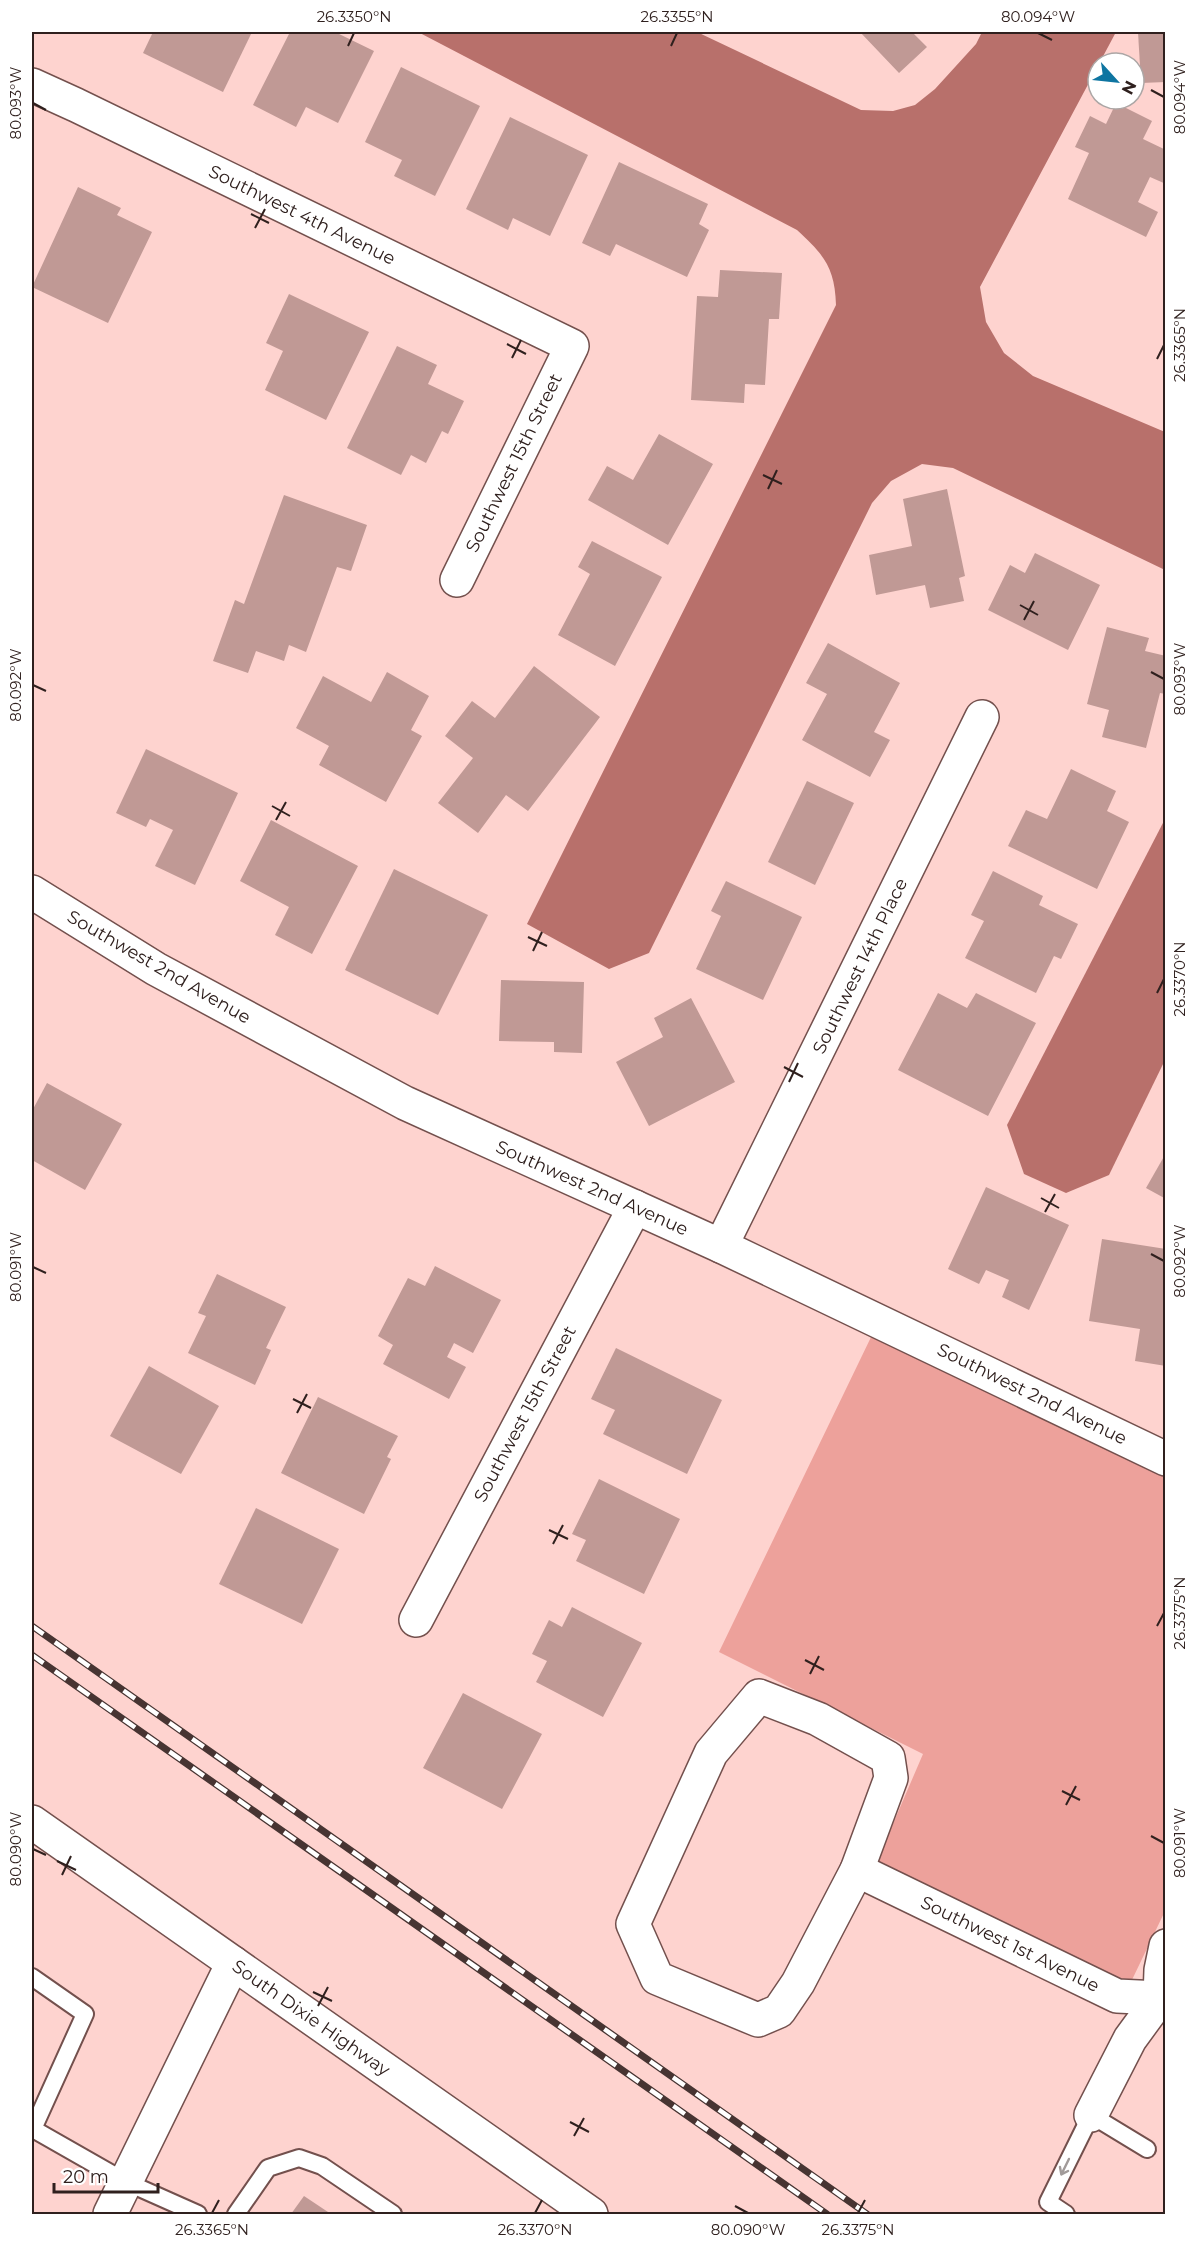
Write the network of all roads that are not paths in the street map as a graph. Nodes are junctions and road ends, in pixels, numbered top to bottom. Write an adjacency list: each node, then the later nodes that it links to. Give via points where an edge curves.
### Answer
1 (32, 86): 2 (street, Southwest 4th Avenue)
2 (572, 346): 3 (street, Southwest 15th Street)
3 (457, 580)
4 (982, 717): 7 (street, Southwest 14th Place)
5 (32, 892): 6 (street, Southwest 2nd Avenue, via 156,969 405,1103)
6 (635, 1207): 7 (street, Southwest 2nd Avenue); 9 (street, Southwest 15th Street)
7 (721, 1246): 8 (street, Southwest 2nd Avenue)
8 (1166, 1459)
9 (416, 1620)
10 (32, 1822): 13 (street, South Dixie Highway)
11 (857, 1870): 11 (street, via 798,1983 779,2011 758,2020 657,1978 633,1924 711,1753 759,1696 818,1719 888,1758 891,1778); 15 (street, Southwest 1st Avenue, via 1117,1996)
12 (1166, 1946): 15 (street, via 1161,1970)
13 (233, 1963): 19 (street); 24 (street, South Dixie Highway)
14 (32, 1977): 17 (lane, via 85,2014)
15 (1163, 2001): 16 (street, via 1130,2039)
16 (1091, 2115): 18 (lane); 25 (lane, one-way to 25, via 1048,2202)
17 (32, 2128): 19 (lane)
18 (1147, 2149)
19 (126, 2182): 20 (street); 21 (lane)
20 (110, 2214)
21 (198, 2214)
22 (236, 2214): 23 (lane, via 268,2168 299,2158 322,2166)
23 (393, 2214)
24 (591, 2214)
25 (1066, 2214)

